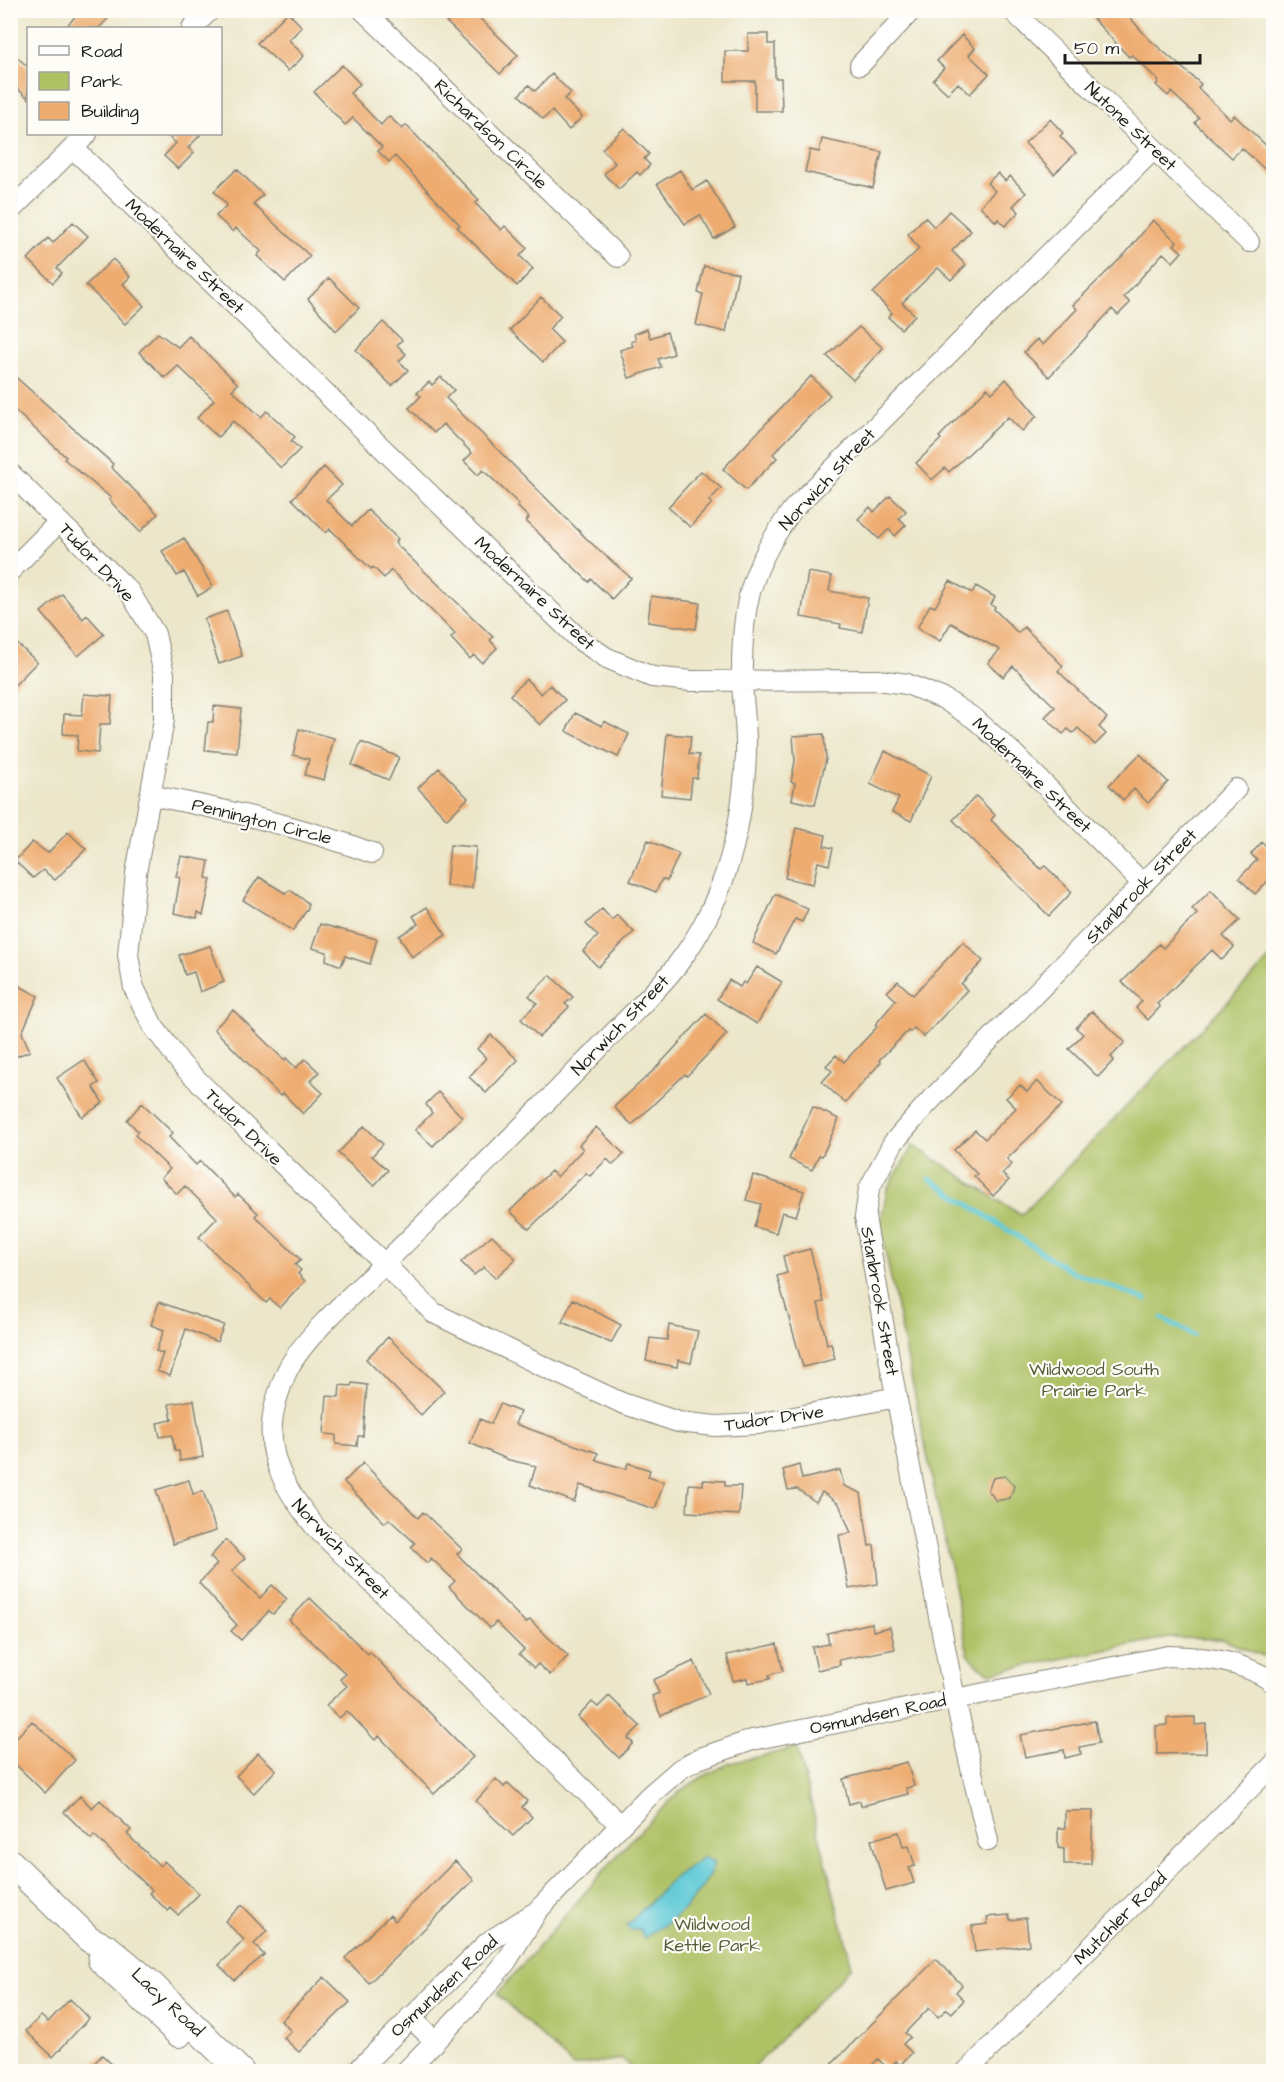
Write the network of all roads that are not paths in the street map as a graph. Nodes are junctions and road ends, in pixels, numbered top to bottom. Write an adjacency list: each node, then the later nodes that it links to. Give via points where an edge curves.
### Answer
1 (210, 10): 5 (street)
2 (363, 10): 12 (street, Richardson Circle)
3 (912, 10): 6 (street)
4 (1012, 10): 9 (street, Nutone Street)
5 (193, 27)
6 (860, 65)
7 (86, 135): 8 (street)
8 (73, 148): 10 (street); 16 (street, Modernaire Street, via 580,640 607,658 652,677)
9 (1154, 149): 11 (street, Nutone Street); 16 (street, Norwich Street, via 793,510 772,537 748,594)
10 (10, 210)
11 (1249, 242)
12 (618, 257)
13 (10, 473): 14 (street, Tudor Drive)
14 (59, 522): 15 (street); 18 (street, Tudor Drive, via 129,591 155,634 164,674 164,720)
15 (10, 571)
16 (742, 680): 20 (street, Modernaire Street, via 878,680 907,684 944,699 975,719 1014,754); 21 (street, Norwich Street, via 744,800 729,867 715,906 677,966 523,1127)
17 (1236, 789): 20 (street, Stanbrook Street)
18 (150, 795): 19 (street, Pennington Circle, via 246,814 322,834); 21 (street, Tudor Drive, via 136,873 128,955 134,988 153,1026 182,1065)
19 (372, 853)
20 (1143, 884): 22 (street, Stanbrook Street, via 925,1106 893,1143 869,1189 865,1217)
21 (384, 1264): 22 (street, Tudor Drive, via 434,1313 622,1403 678,1422 716,1426 758,1424); 26 (street, Norwich Street, via 308,1342 287,1370 272,1424 277,1465 289,1495 316,1528)
22 (897, 1397): 24 (street, Stanbrook Street)
23 (1274, 1683): 24 (street, Osmundsen Road, via 1231,1663 1168,1656)
24 (955, 1699): 26 (street, Osmundsen Road, via 715,1751 680,1769); 27 (street, Stanbrook Street)
25 (1274, 1764): 37 (street, Mutchler Road)
26 (620, 1825): 29 (street, Osmundsen Road)
27 (988, 1841)
28 (10, 1862): 30 (street, Lacy Road)
29 (538, 1910): 31 (street, Osmundsen Road, via 488,1942); 32 (street, Osmundsen Road, via 507,1962)
30 (89, 1939): 33 (street, Lacy Road, via 99,1957 125,1986); 34 (street, Lacy Road, via 108,1948 150,1983)
31 (410, 2017): 32 (street); 35 (street, Osmundsen Road)
32 (435, 2041): 36 (street, Osmundsen Road)
33 (219, 2072)
34 (241, 2072)
35 (356, 2072)
36 (405, 2072)
37 (966, 2072)

